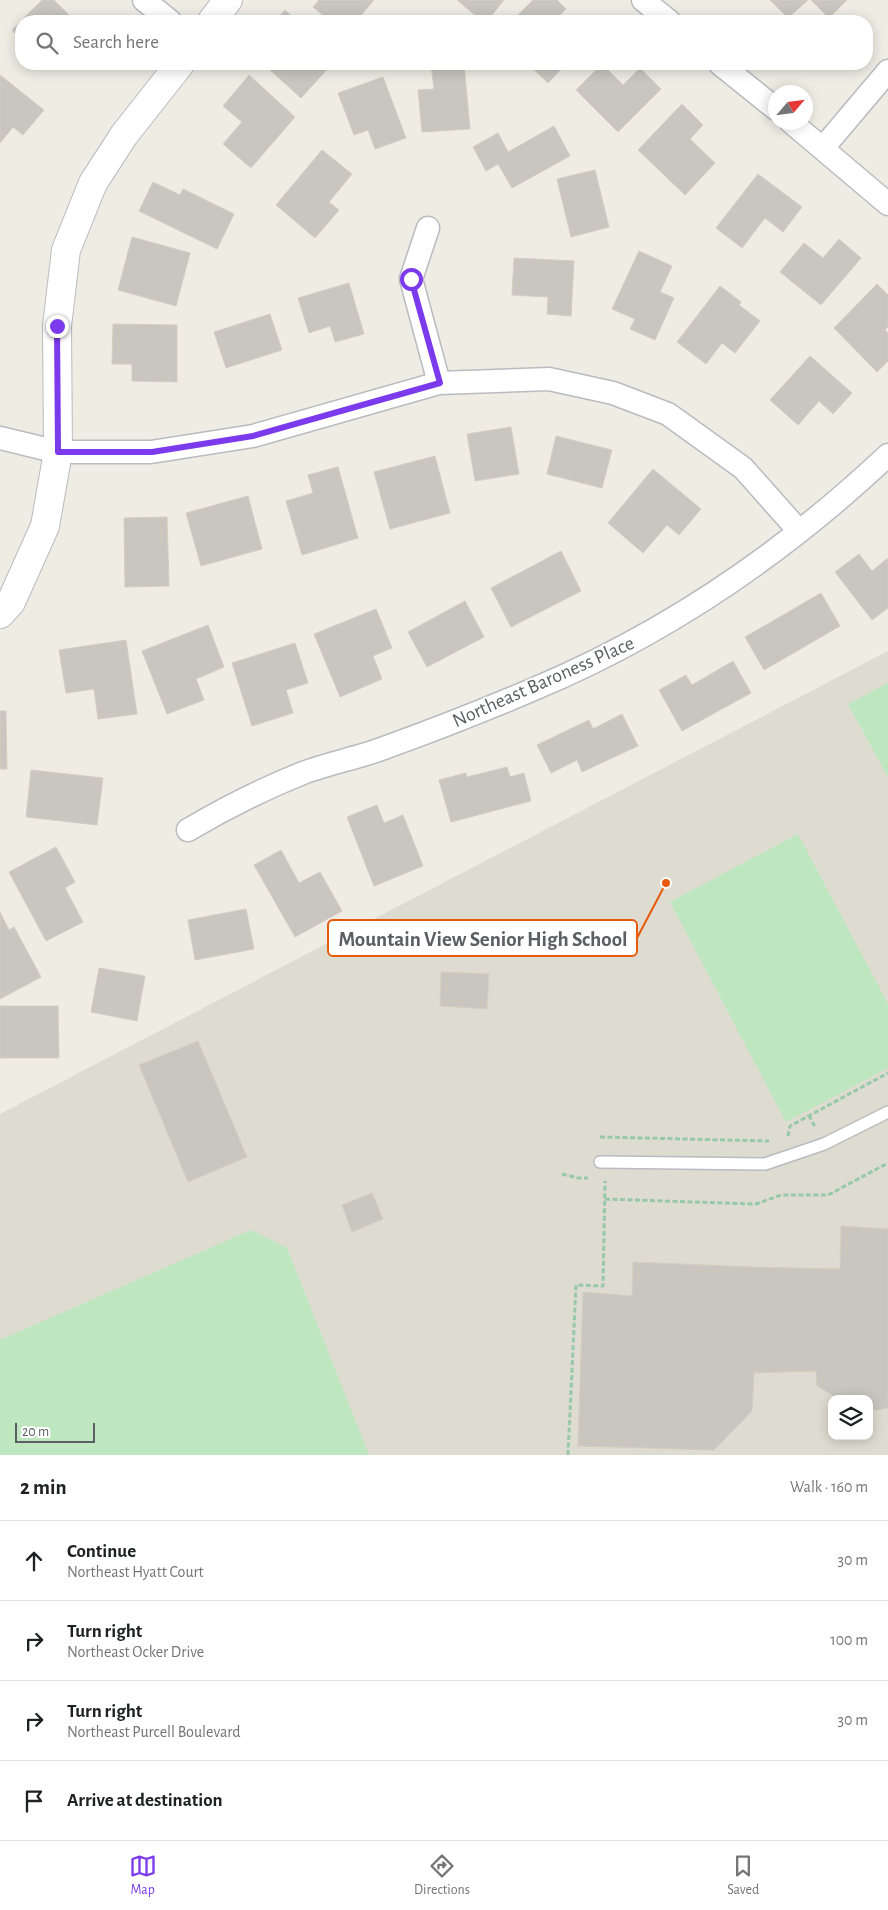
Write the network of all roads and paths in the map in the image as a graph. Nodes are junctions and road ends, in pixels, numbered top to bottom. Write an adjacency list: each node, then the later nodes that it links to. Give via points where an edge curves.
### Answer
1 (144, 0): 4 (street)
2 (228, 0): 5 (street)
3 (643, 0): 6 (street)
4 (163, 15)
5 (217, 15)
6 (662, 15)
7 (175, 70): 17 (street, via 124,135 93,183 66,250 57,326)
8 (727, 70): 10 (street)
9 (888, 71): 12 (street)
10 (768, 103)
11 (802, 130): 12 (street)
12 (823, 148): 13 (street)
13 (888, 204)
14 (428, 228): 15 (street, via 411,279)
15 (440, 383): 17 (street, via 253,436 152,452); 19 (street, via 549,379 612,393 668,414 744,468)
16 (0, 438): 17 (street)
17 (58, 452): 20 (street, via 45,526 11,602)
18 (888, 455): 19 (street, Northeast Baroness Place)
19 (799, 531): 21 (street, Northeast Baroness Place, via 724,588 630,644 535,689 383,748 304,773 227,807)
20 (0, 614)
21 (188, 830)
22 (888, 1073): 26 (path, via 790,1126)
23 (888, 1112): 27 (lane, via 824,1144 765,1164)
24 (600, 1137): 25 (path)
25 (777, 1141)
26 (787, 1142)
27 (600, 1162)
28 (888, 1163): 32 (path, via 828,1195 781,1195 756,1204)
29 (562, 1174): 30 (path)
30 (596, 1179)
31 (605, 1179): 32 (path)
32 (605, 1199): 33 (path, via 603,1286 576,1285)
33 (568, 1455)

